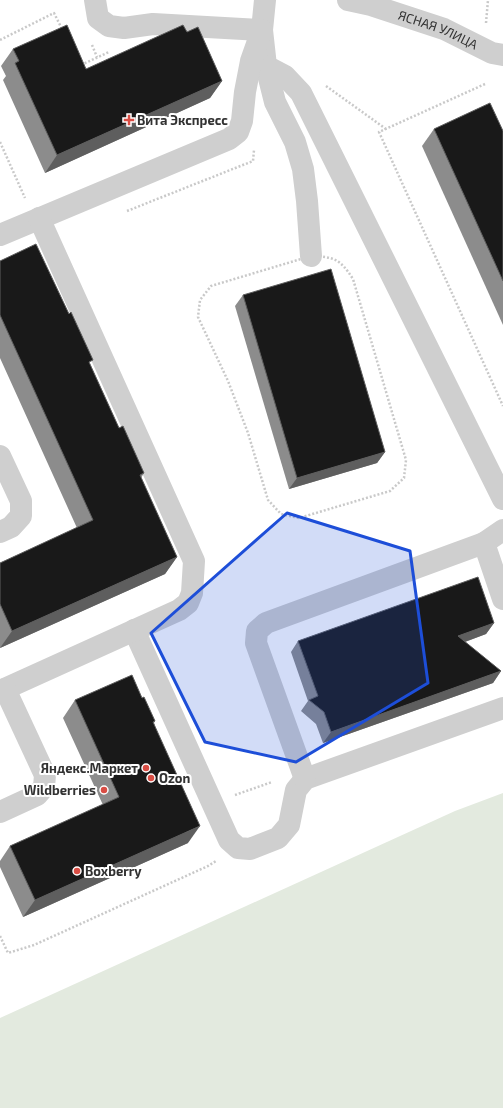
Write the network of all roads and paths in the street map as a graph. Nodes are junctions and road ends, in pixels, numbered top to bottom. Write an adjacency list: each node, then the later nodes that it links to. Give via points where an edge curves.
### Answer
1 (95, 0): 8 (street, via 98,18 108,26 124,28 153,24)
2 (264, 0): 8 (street)
3 (348, 0): 5 (street, ЯСНАЯ УЛИЦА)
4 (488, 0): 7 (path)
5 (372, 2): 10 (street, ЯСНАЯ УЛИЦА)
6 (54, 13): 9 (path)
7 (485, 28)
8 (262, 30): 11 (street); 14 (street, via 251,61 242,121 238,132 229,140)
9 (0, 40)
10 (503, 55)
11 (266, 66): 16 (street, via 275,102 295,142 303,169); 19 (street, via 284,76 301,93)
12 (485, 84): 17 (path, via 379,132)
13 (0, 142): 14 (path)
14 (37, 219): 15 (street); 24 (street, via 194,561 192,593 188,603 179,610)
15 (0, 235)
16 (311, 256): 16 (path, via 211,286 200,300 198,317 228,381 248,433 268,500 282,514 299,518 390,491 404,478 406,460 353,279 343,265 328,256)
17 (503, 406)
18 (0, 456): 21 (street, via 21,501 21,516 11,527)
19 (503, 499)
20 (503, 530): 22 (street)
21 (0, 532)
22 (484, 543): 23 (street); 27 (street, via 266,623 257,632 256,643)
23 (503, 598)
24 (134, 630): 25 (street); 28 (street)
25 (3, 690): 29 (street, via 45,775 45,781 38,795)
26 (503, 708): 27 (street)
27 (303, 775): 28 (path); 30 (street, via 296,790 289,825 278,838 250,849)
28 (212, 803): 30 (street, via 229,840)
29 (0, 812)
30 (238, 848): 31 (path, via 208,866 34,945 8,954)
31 (0, 936)

